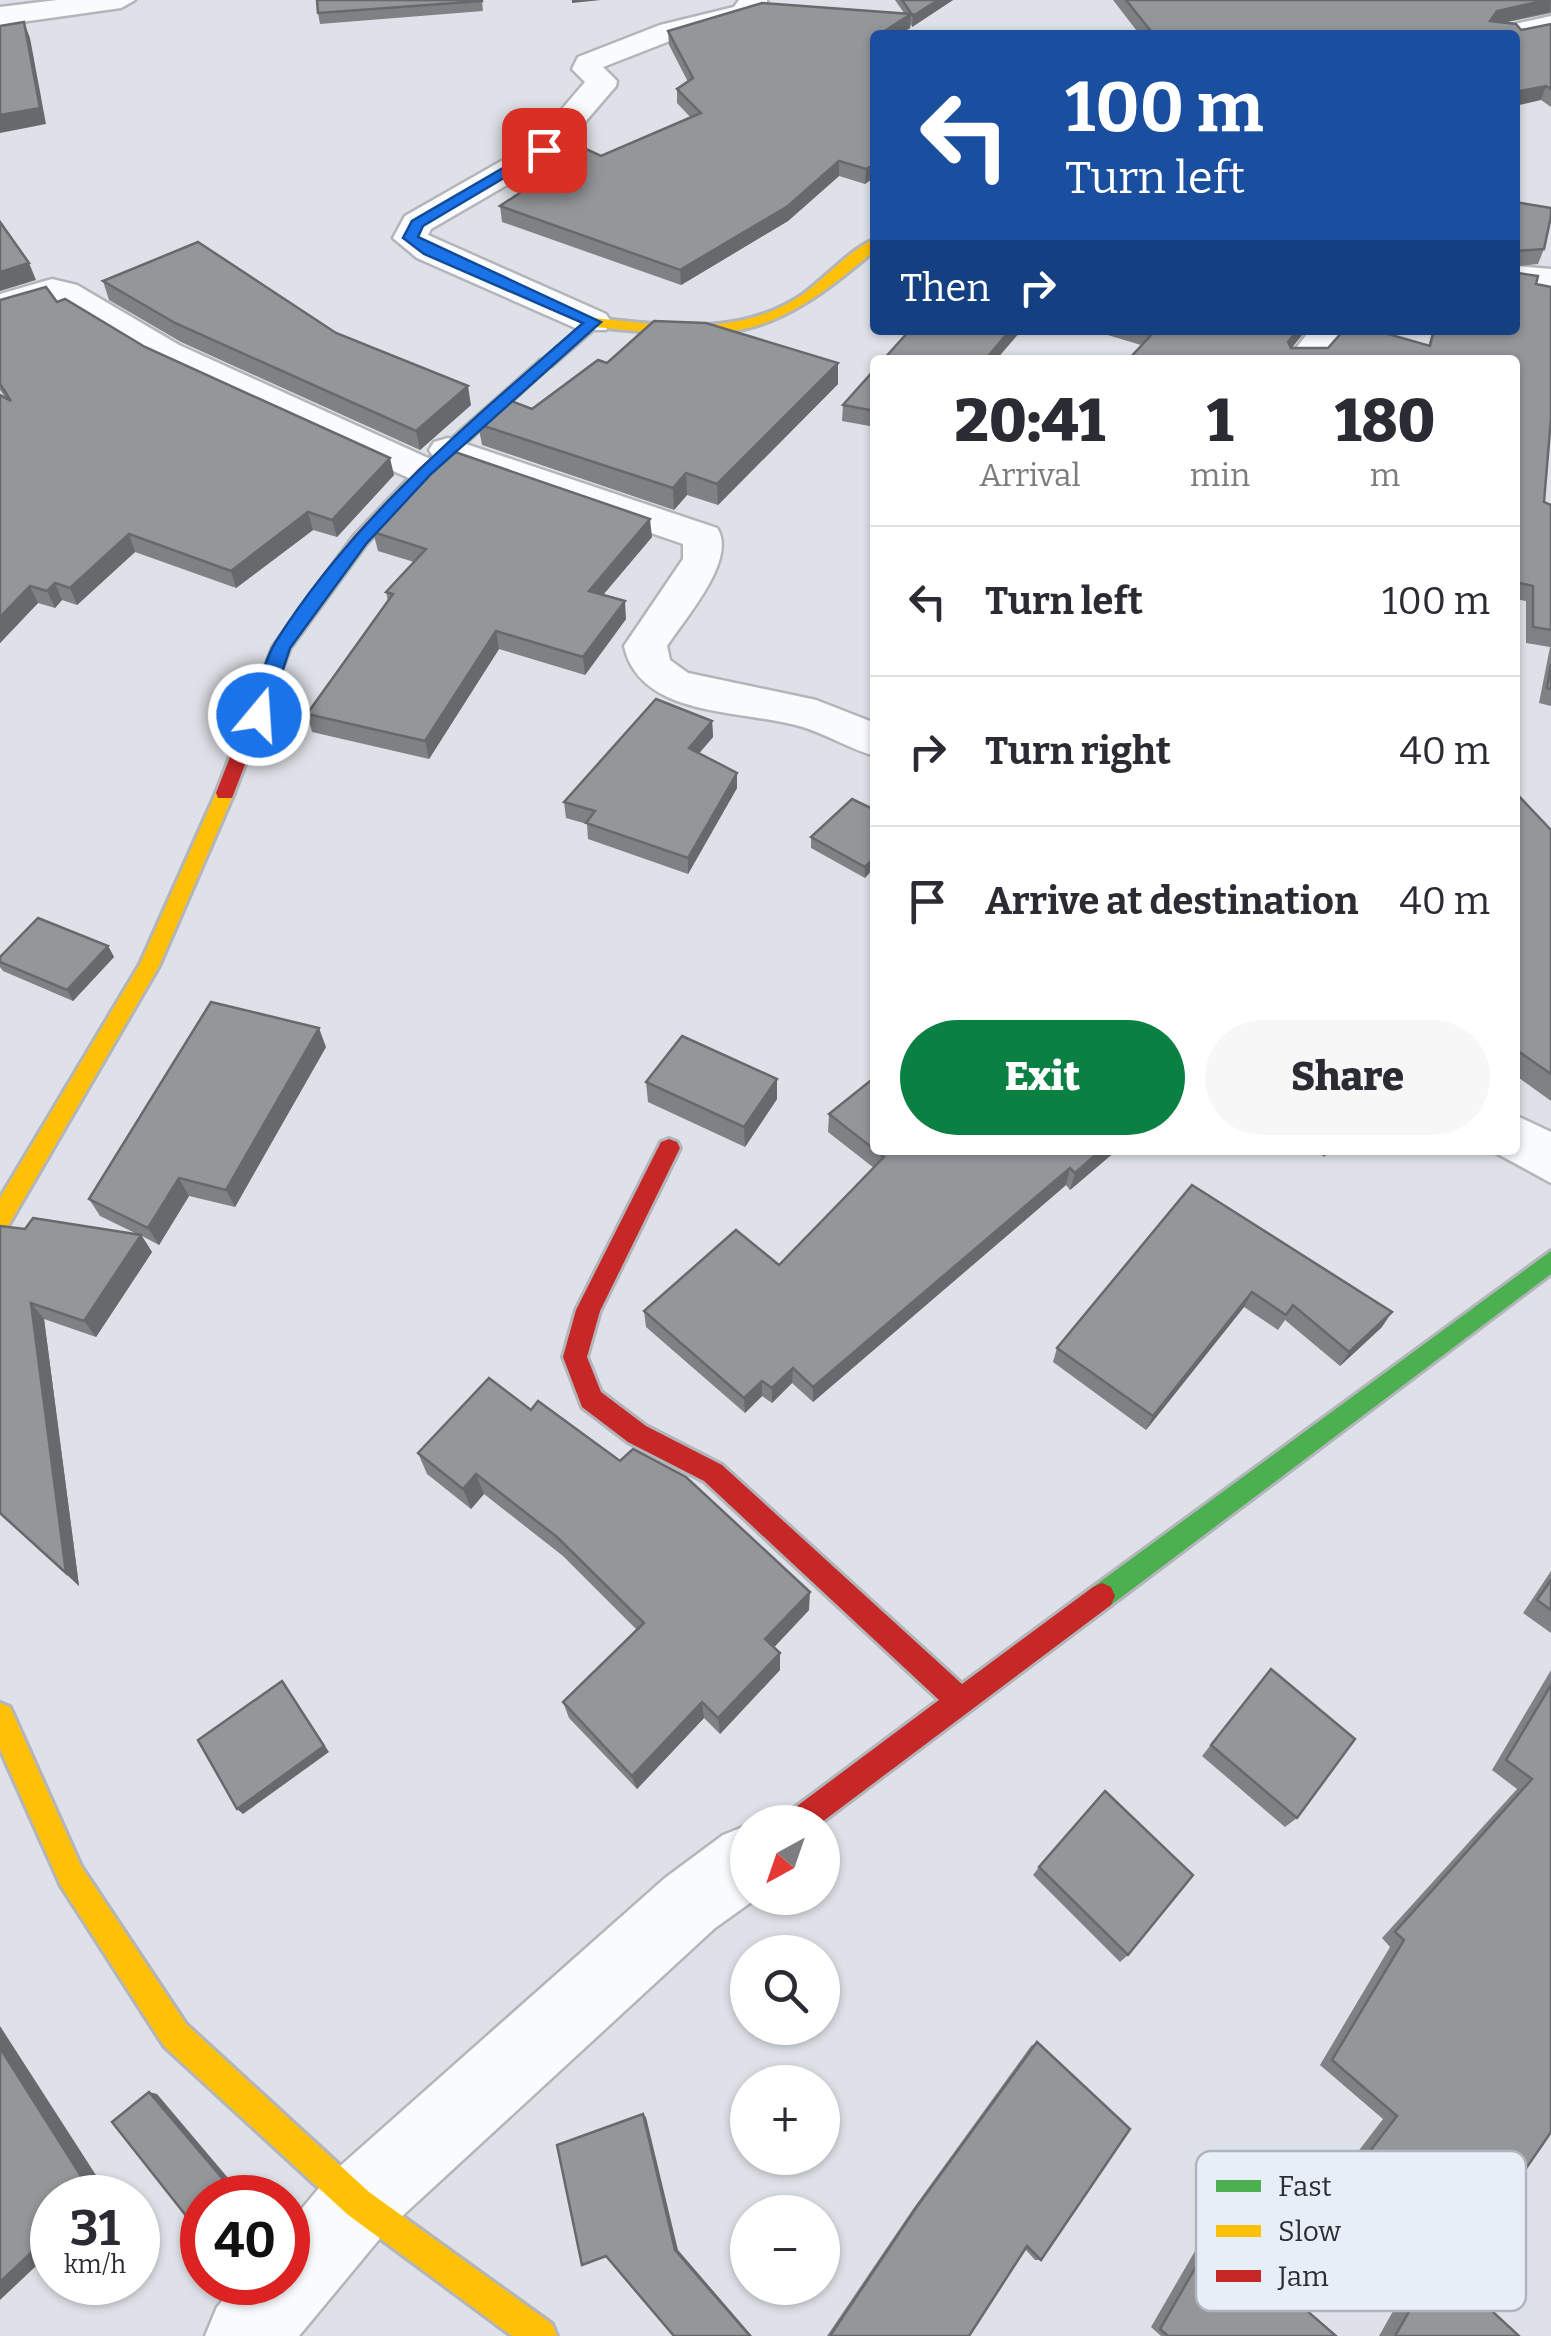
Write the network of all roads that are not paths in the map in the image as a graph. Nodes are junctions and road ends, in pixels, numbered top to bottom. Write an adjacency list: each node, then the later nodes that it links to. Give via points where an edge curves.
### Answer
1 (122, 0): 3 (street)
2 (752, 0): 10 (street, via 753,8 744,13 670,31 588,63 601,86 544,150 417,224 410,238)
3 (0, 16)
4 (1551, 25): 5 (street)
5 (1520, 31)
6 (870, 247): 10 (street, via 761,324 707,332)
7 (1520, 276): 8 (street)
8 (1551, 278)
9 (0, 305): 13 (street, via 52,289 66,292 235,388)
10 (593, 322): 13 (street)
11 (1325, 335): 12 (street)
12 (1310, 355)
13 (437, 460): 14 (street, via 703,537 703,559 645,646 650,667 674,685 816,715); 18 (street, via 360,540 282,647 149,966)
14 (870, 739)
15 (1520, 1140): 17 (street)
16 (669, 1148): 20 (street, via 588,1310 576,1357 592,1399 637,1434 713,1473)
17 (1551, 1160)
18 (1, 1215)
19 (1551, 1261): 20 (street)
20 (961, 1702): 22 (street)
21 (0, 1716): 24 (street, via 71,1876 175,2035)
22 (821, 1805)
23 (730, 1874): 24 (street)
24 (358, 2202): 25 (street); 26 (street)
25 (246, 2336)
26 (540, 2336)

